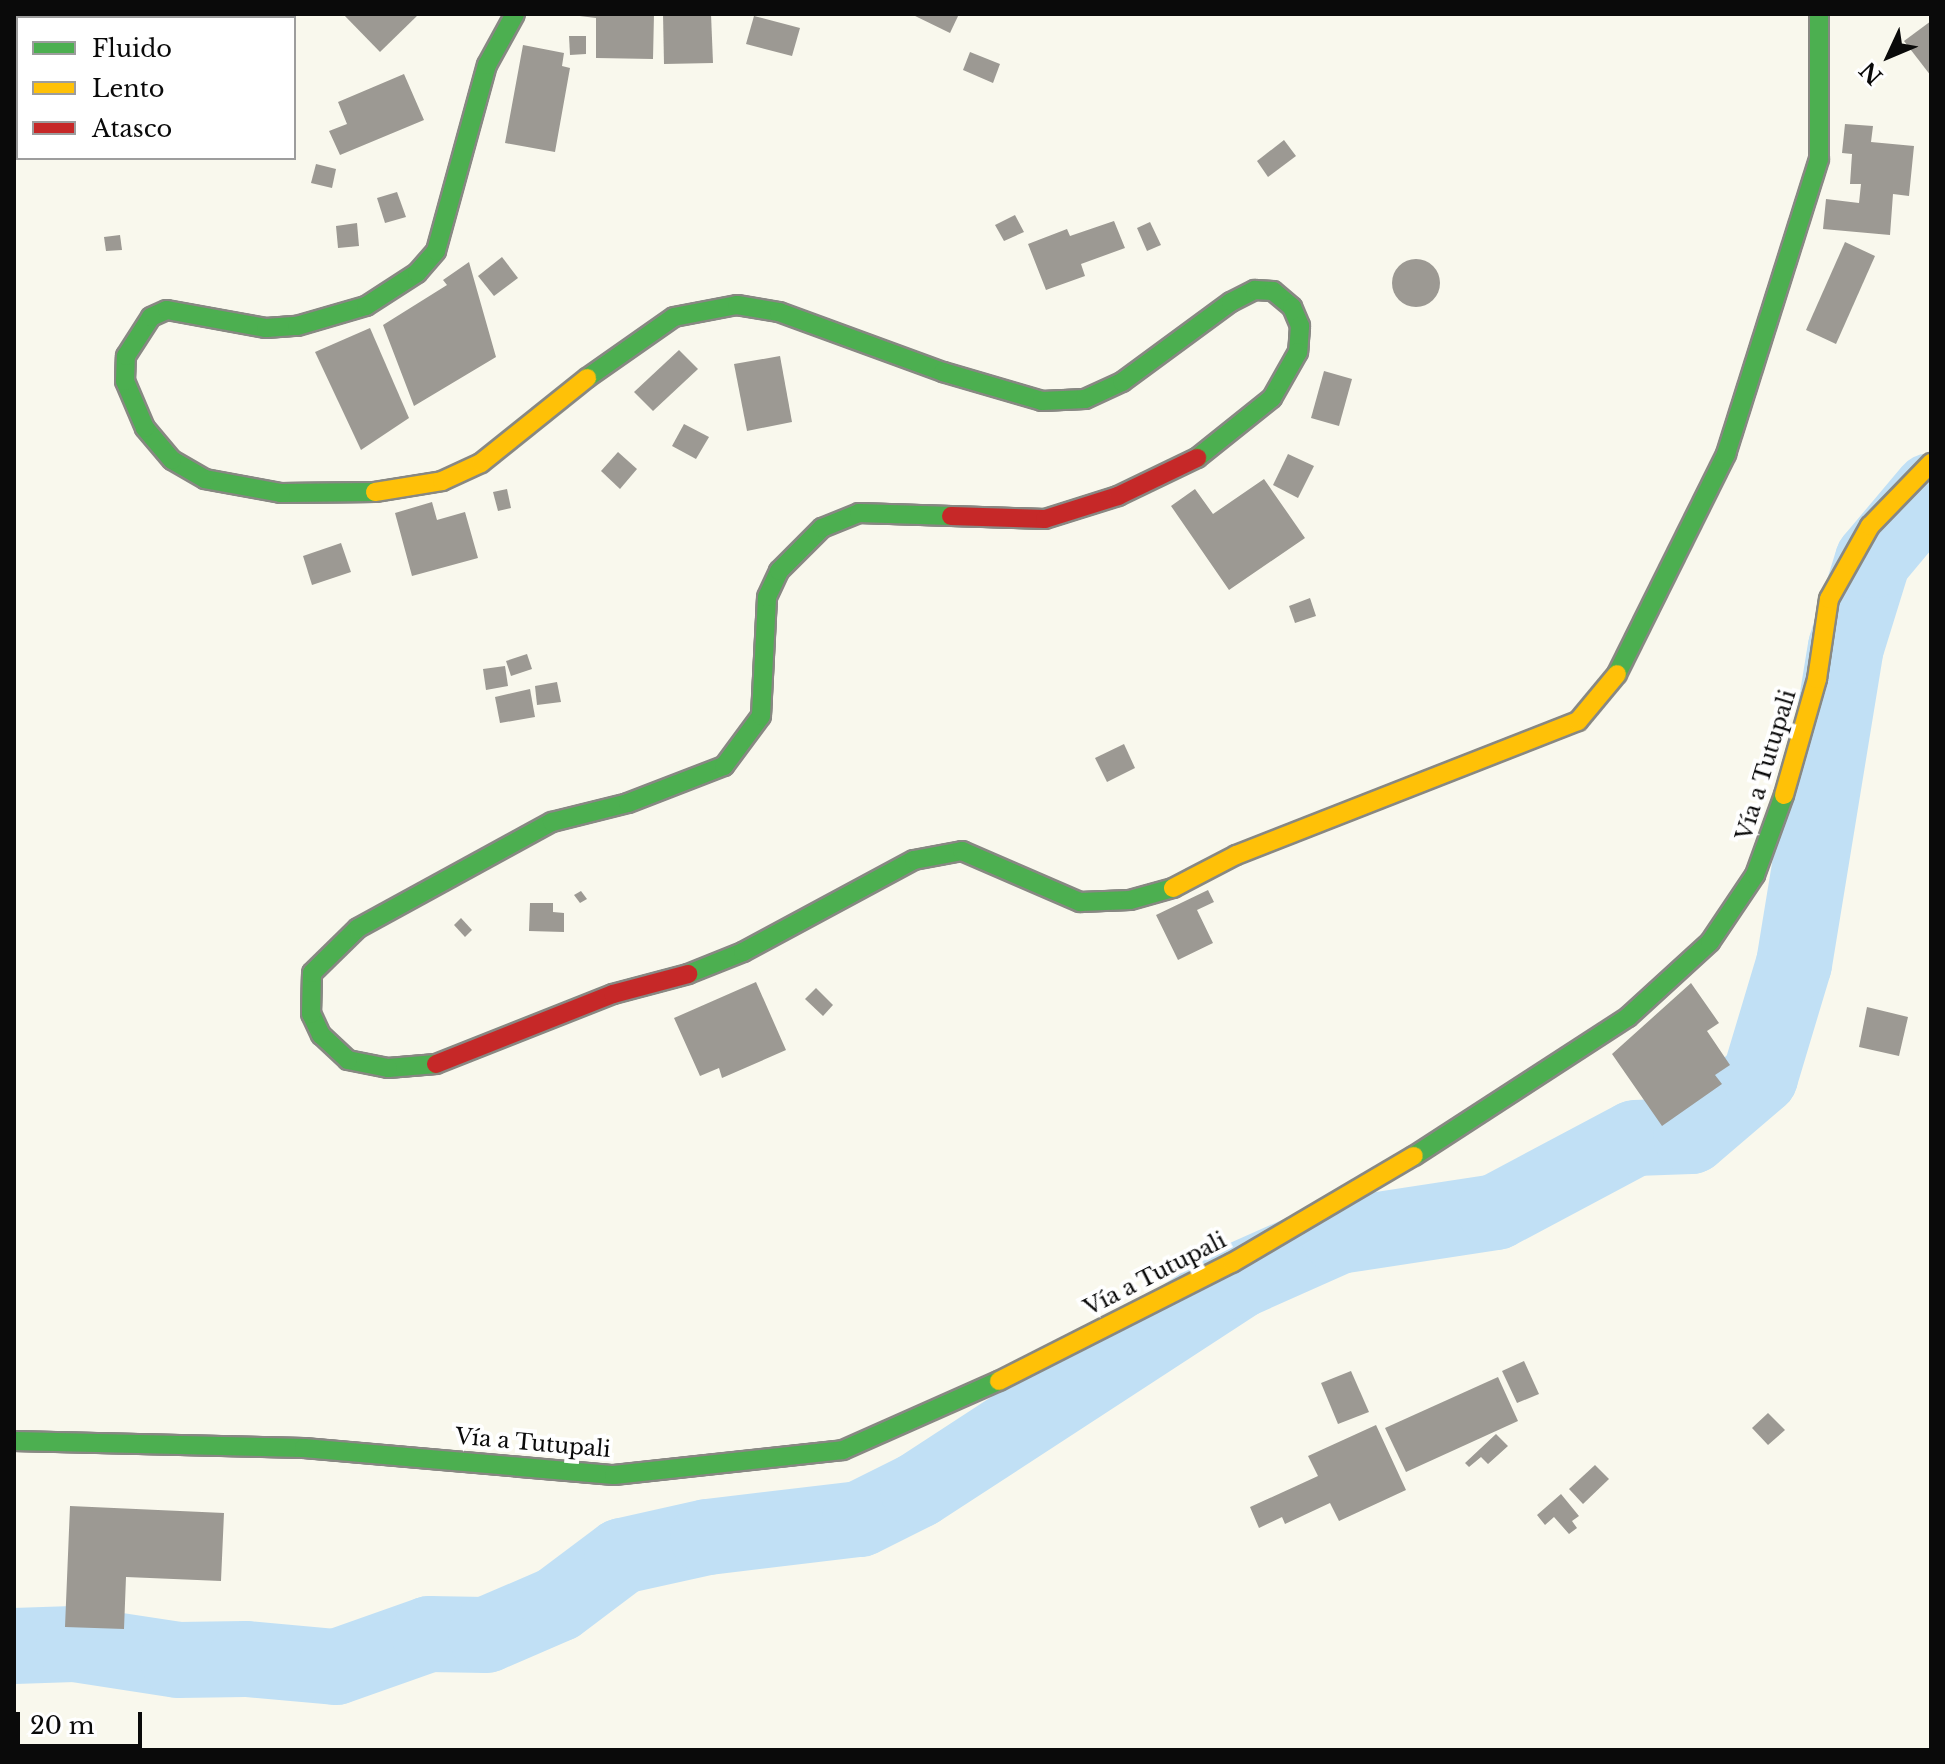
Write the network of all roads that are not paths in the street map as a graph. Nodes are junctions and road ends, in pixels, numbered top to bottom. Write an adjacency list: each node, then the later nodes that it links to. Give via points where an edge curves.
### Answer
1 (515, 14): 2 (street, via 487,65 436,251 417,273 366,306 297,326 266,328 167,310 151,317 126,356 125,381 145,428 172,460 205,479 281,493 394,492 442,481 481,463 615,356 674,317 737,305 779,312 943,372 1042,401 1085,399 1122,382 1255,290 1273,291 1292,307 1300,326 1298,352 1272,398 1243,426 1177,472 1118,496 1045,519 859,513 822,528 779,571 767,597 761,716 724,766 628,803 552,822 358,928 312,973 311,1014 321,1035 348,1060 388,1068 444,1063 613,994 667,982 743,952 914,860 962,851 1080,902 1130,900 1181,886 1236,855 1578,721 1597,704 1628,656 1726,454 1819,159)
2 (1819, 14)
3 (1931, 463): 4 (street, Vía a Tutupali, via 1870,526 1829,599 1817,679 1776,824 1755,875 1710,942 1628,1017 1433,1145 1232,1263 967,1397 843,1450 614,1475 304,1448)
4 (14, 1441)

